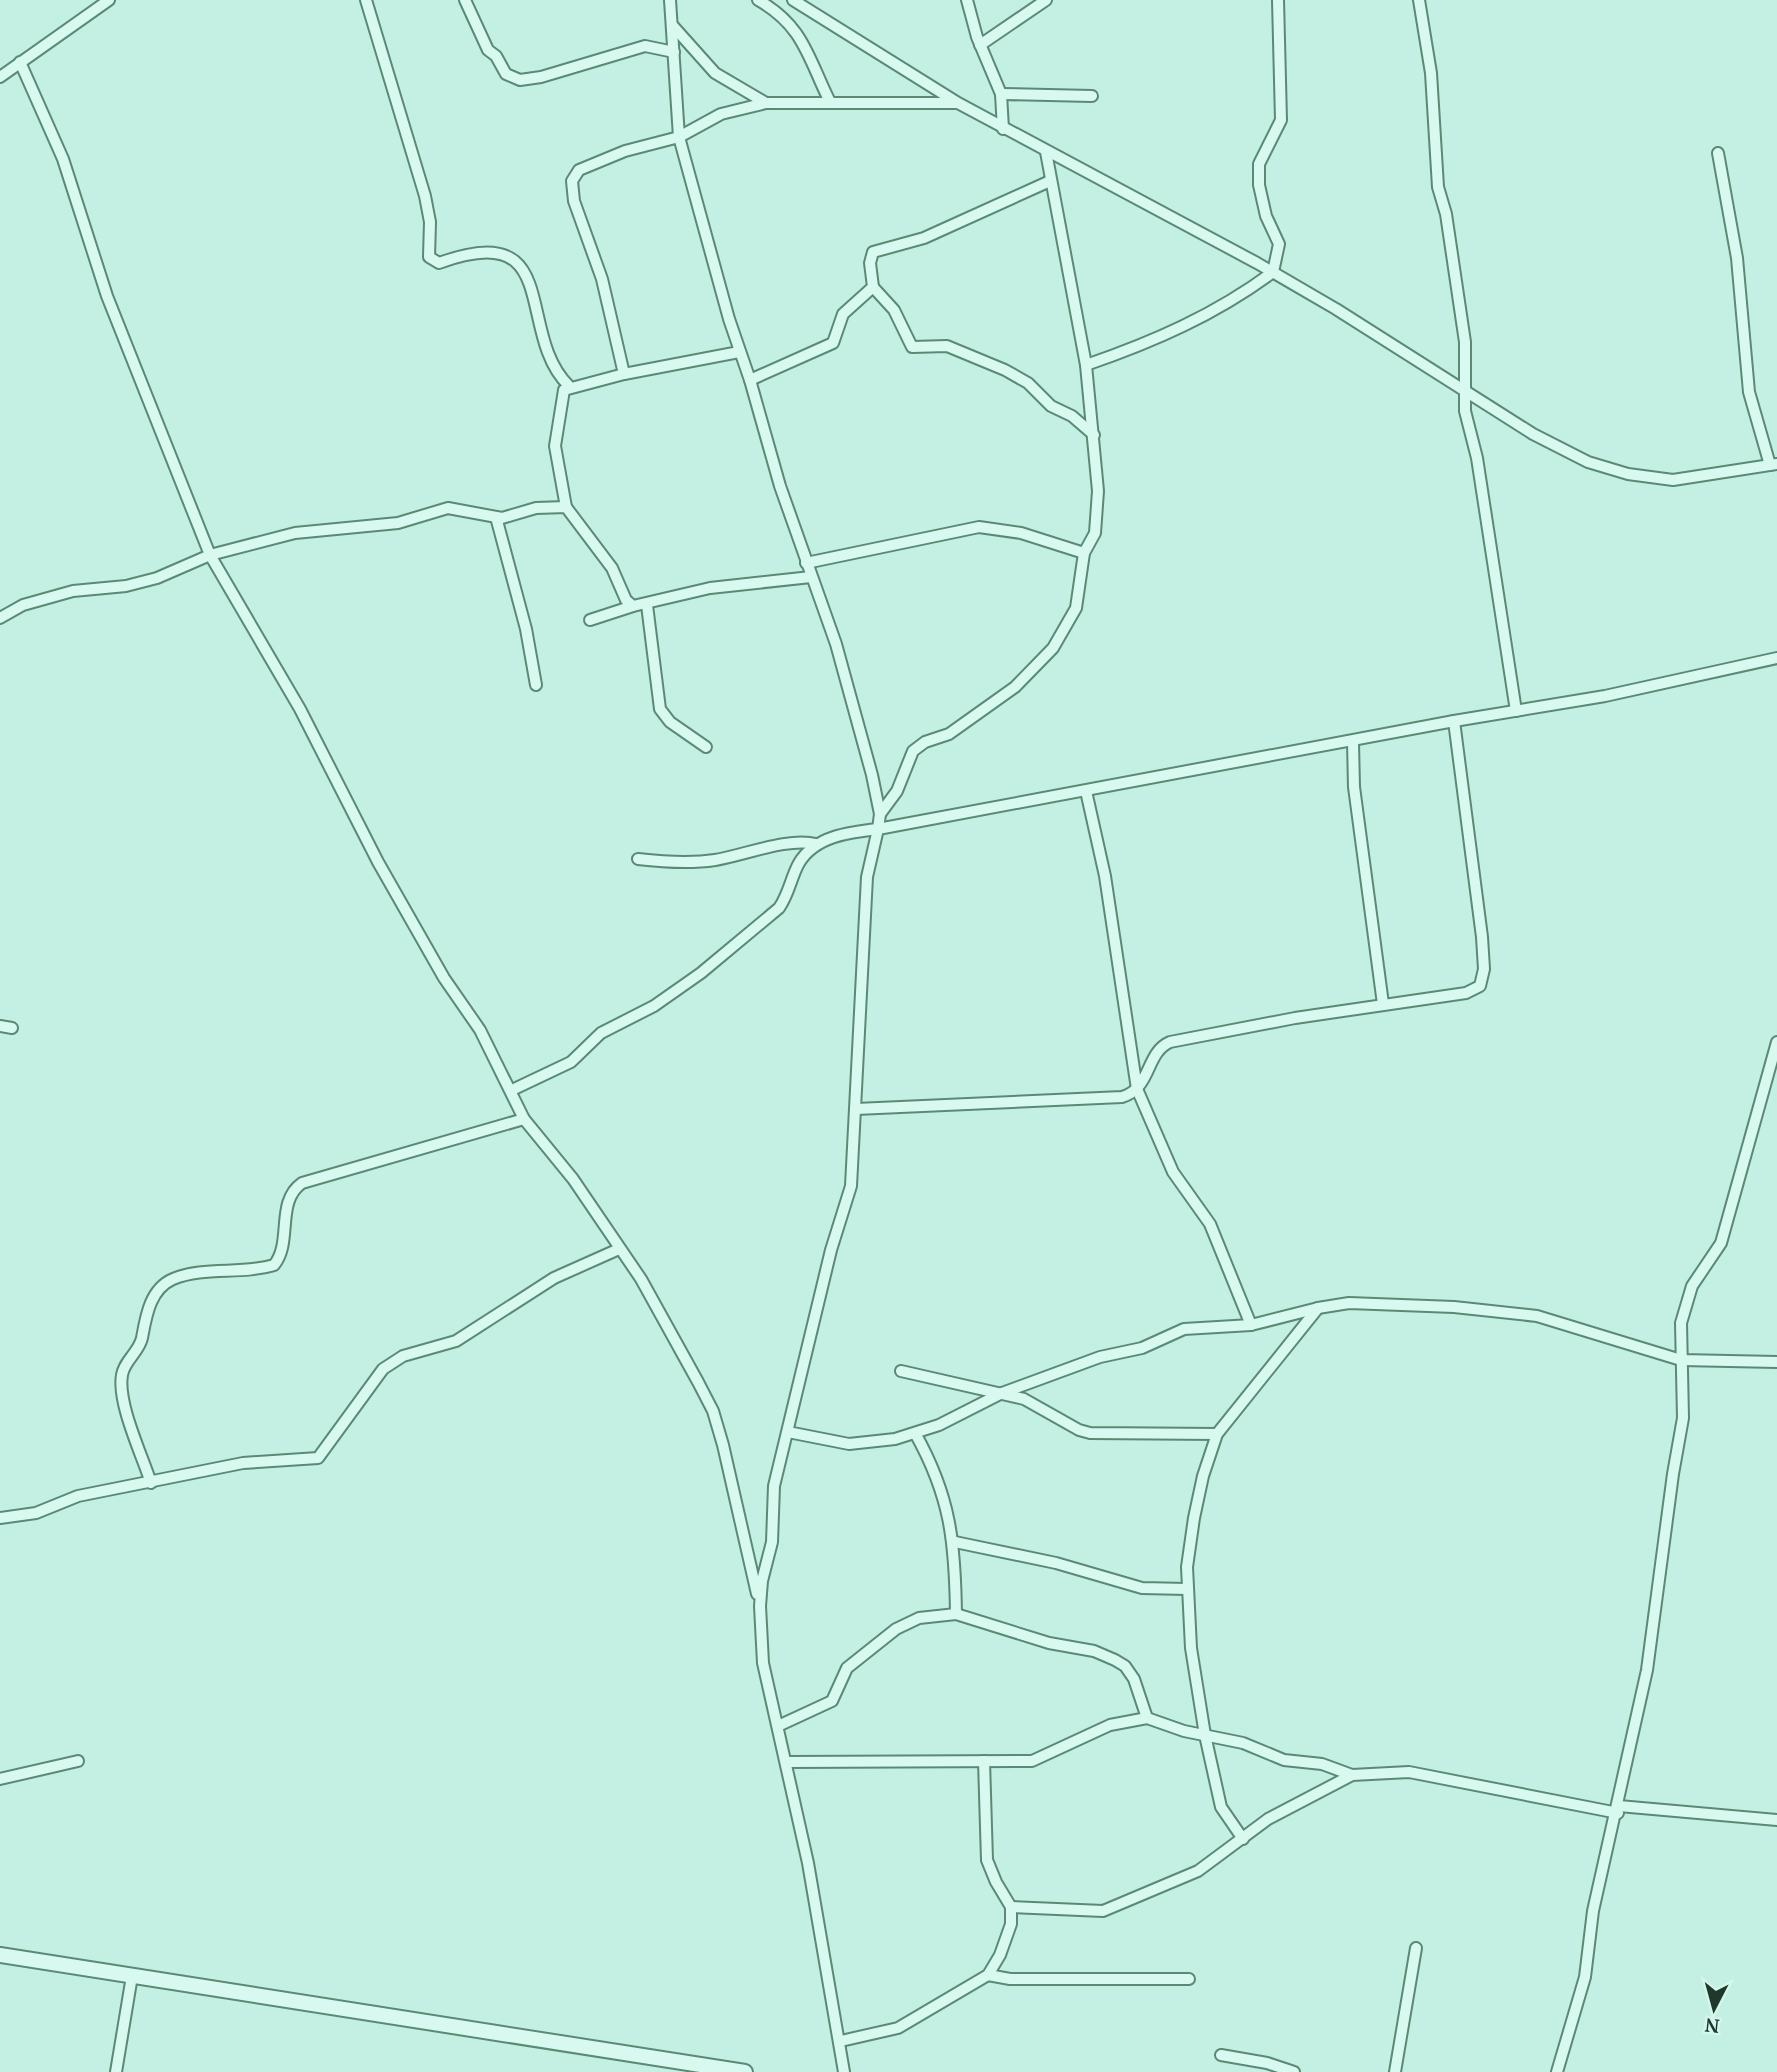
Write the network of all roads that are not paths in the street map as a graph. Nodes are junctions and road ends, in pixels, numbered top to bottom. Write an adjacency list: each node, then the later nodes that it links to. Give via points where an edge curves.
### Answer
1 (109, 0): 14 (street)
2 (366, 0): 32 (street, via 425,196 429,257 439,262 501,251 515,263 531,287 556,372)
3 (465, 0): 13 (street, via 488,50 506,74 520,80 645,46)
4 (670, 0): 11 (street)
5 (758, 0): 18 (street, via 796,30)
6 (793, 0): 20 (street)
7 (967, 0): 12 (street)
8 (1046, 0): 12 (street)
9 (1278, 0): 26 (street, via 1281,120 1259,164 1266,216 1279,244)
10 (1419, 0): 33 (street, via 1431,73 1438,187 1465,342)
11 (673, 26): 13 (street); 19 (street, via 715,74)
12 (980, 45): 16 (street)
13 (674, 52): 22 (street)
14 (20, 62): 15 (street); 39 (street, via 63,159 107,296)
15 (0, 77)
16 (1001, 94): 17 (street); 21 (street)
17 (1092, 96)
18 (830, 102): 19 (street); 20 (street)
19 (766, 103): 22 (street, via 721,114)
20 (958, 103): 21 (street)
21 (1003, 129): 23 (street)
22 (679, 137): 28 (street); 30 (street, via 587,166 572,181)
23 (1046, 152): 25 (street); 26 (street)
24 (1718, 153): 35 (street, via 1737,258 1749,392)
25 (1050, 181): 27 (street, via 924,237 873,252); 29 (street)
26 (1273, 272): 29 (street, via 1208,315); 33 (street)
27 (873, 287): 31 (street, via 844,314 833,343); 34 (street, via 894,310 912,347 947,346 1005,370)
28 (739, 352): 30 (street); 31 (street)
29 (1086, 365): 34 (street)
30 (624, 374): 32 (street)
31 (750, 380): 40 (street)
32 (569, 386): 36 (street, via 561,397 555,446)
33 (1464, 389): 35 (street, via 1555,446 1628,474 1673,480); 48 (street)
34 (1094, 435): 38 (street, via 1097,522)
35 (1773, 465)
36 (566, 507): 37 (street, via 546,506 509,518); 43 (street, via 612,568)
37 (496, 517): 39 (street, via 448,508 398,523 295,533); 47 (street, via 524,619)
38 (1084, 553): 40 (street, via 979,527); 53 (street, via 1076,608 1053,648 996,701 949,734 913,751 897,791)
39 (210, 555): 44 (street, via 157,578 73,591 23,605); 62 (street, via 300,709 378,862)
40 (806, 563): 41 (street)
41 (811, 577): 42 (street, via 710,588); 53 (street, via 836,644)
42 (647, 604): 43 (street); 51 (street, via 660,709 670,722)
43 (633, 606): 45 (street)
44 (0, 618)
45 (590, 620)
46 (1777, 658): 48 (street)
47 (536, 685)
48 (1516, 711): 49 (street)
49 (1454, 721): 50 (street); 57 (street, via 1482,937 1483,980 1466,993)
50 (1353, 742): 52 (street); 57 (street, via 1354,787)
51 (706, 747)
52 (1086, 791): 54 (street); 61 (street, via 1105,876)
53 (880, 814): 54 (street)
54 (878, 829): 55 (street); 63 (street, via 867,877)
55 (816, 844): 56 (street, via 796,841 711,861); 62 (street, via 799,863 779,908 711,965 654,1006 601,1033 570,1062)
56 (638, 859)
57 (1383, 1004): 61 (street, via 1170,1042 1157,1050)
58 (0, 1026): 59 (street)
59 (12, 1028)
60 (1777, 1042): 68 (street, via 1721,1243 1687,1298 1681,1323)
61 (1138, 1089): 63 (street, via 1122,1097); 67 (street, via 1173,1172 1210,1224)
62 (512, 1090): 64 (street)
63 (856, 1109): 72 (street, via 849,1197 831,1251)
64 (524, 1119): 65 (street, via 573,1178); 75 (street, via 302,1183 289,1197 274,1265 184,1276 166,1283 156,1293 139,1348 122,1374 123,1395)
65 (619, 1249): 75 (street, via 554,1278 456,1341 403,1356 383,1369 318,1458 243,1463); 79 (street, via 713,1411)
66 (1318, 1308): 67 (street); 68 (street, via 1398,1304 1537,1316); 74 (street)
67 (1251, 1325): 71 (street, via 1184,1329 1142,1348 1100,1357)
68 (1681, 1360): 69 (street); 89 (street, via 1682,1432 1647,1670)
69 (1777, 1362)
70 (901, 1371): 71 (street)
71 (1002, 1393): 73 (street); 74 (street, via 1024,1399 1090,1433)
72 (788, 1432): 73 (street, via 849,1444); 79 (street, via 774,1486 772,1542)
73 (915, 1433): 77 (street, via 945,1502)
74 (1217, 1434): 78 (street, via 1194,1518)
75 (151, 1483): 76 (street, via 78,1496 36,1513)
76 (0, 1518)
77 (955, 1542): 78 (street, via 1044,1560 1142,1588); 80 (street)
78 (1187, 1589): 83 (street)
79 (760, 1606): 82 (street, via 763,1663)
80 (956, 1614): 81 (street, via 1115,1660 1134,1679); 82 (street, via 905,1623 847,1668 832,1701)
81 (1147, 1718): 83 (street); 85 (street, via 1110,1725 1031,1761)
82 (778, 1726): 86 (street)
83 (1205, 1735): 87 (street, via 1243,1742 1284,1760 1322,1763); 91 (street, via 1221,1807)
84 (78, 1761): 88 (street)
85 (984, 1761): 86 (street); 92 (street, via 987,1860)
86 (786, 1762): 99 (street)
87 (1352, 1775): 89 (street, via 1409,1772); 91 (street, via 1283,1810)
88 (0, 1779)
89 (1618, 1810): 90 (street); 106 (street, via 1594,1911 1585,1977)
90 (1777, 1820)
91 (1243, 1839): 92 (street, via 1198,1871 1103,1910)
92 (1012, 1907): 96 (street, via 1007,1936)
93 (1416, 1948): 105 (street)
94 (0, 1955): 98 (street)
95 (0, 1964): 98 (street)
96 (988, 1975): 97 (street, via 1010,1979); 99 (street, via 898,2028)
97 (1189, 1979)
98 (131, 1980): 101 (street); 102 (street)
99 (841, 2041): 103 (street)
100 (1221, 2055): 104 (street)
101 (117, 2072)
102 (745, 2072)
103 (844, 2072)
104 (1294, 2072)
105 (1395, 2072)
106 (1558, 2072)

